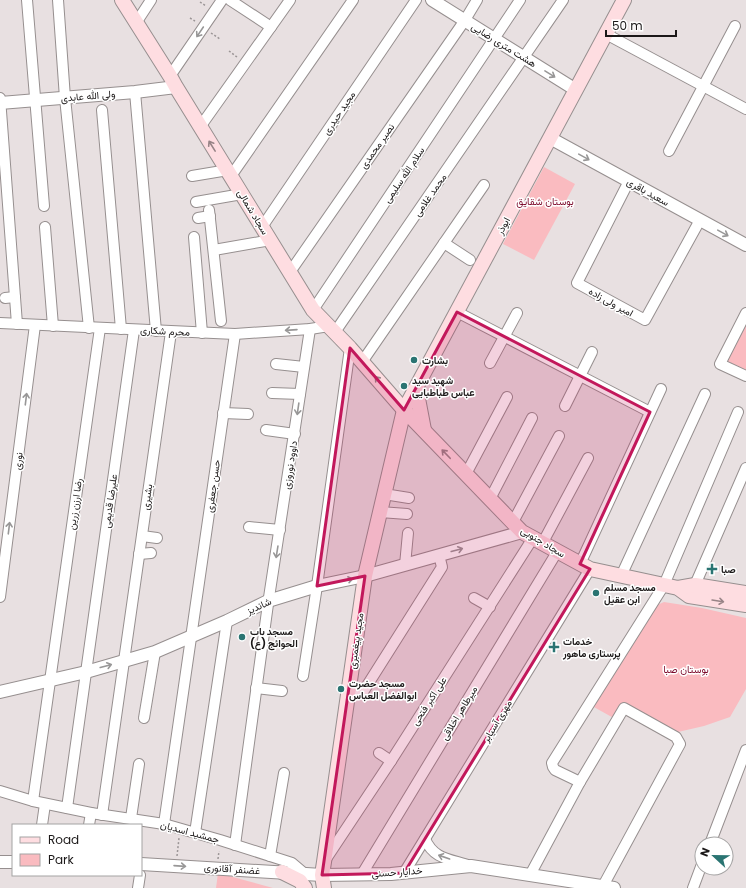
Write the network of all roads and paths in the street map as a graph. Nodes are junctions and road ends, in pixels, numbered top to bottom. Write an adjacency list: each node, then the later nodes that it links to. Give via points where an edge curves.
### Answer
1 (27, 0): 28 (street)
2 (58, 0): 27 (street)
3 (122, 0): 16 (main road, سجاد شمالی)
4 (151, 0): 16 (street)
5 (222, 0): 22 (street, one-way to 22)
6 (230, 0): 18 (street)
7 (289, 0): 18 (street)
8 (353, 0): 35 (street)
9 (416, 0): 45 (street, مجید حیدری)
10 (432, 0): 15 (street, هشت متری رضایی)
11 (477, 0): 15 (street, نصیر محمدی)
12 (520, 0): 20 (street, سلام الله سلیمی)
13 (563, 0): 21 (street, محمد غلامی)
14 (624, 0): 19 (main road, ابوذر)
15 (465, 20): 20 (street, هشت متری رضایی); 52 (street, نصیر محمدی)
16 (136, 23): 22 (main road, سجاد شمالی)
17 (735, 26): 23 (street)
18 (271, 27): 32 (street)
19 (606, 34): 23 (street); 24 (main road, ابوذر)
20 (494, 39): 21 (street, هشت متری رضایی); 53 (street, سلام الله سلیمی)
21 (525, 58): 24 (street, هشت متری رضایی, one-way to 24); 66 (street, محمد غلامی)
22 (173, 82): 25 (street, ولی الله عابدی); 32 (main road, سجاد شمالی)
23 (703, 86): 30 (street); 34 (street)
24 (576, 90): 33 (main road, ابوذر)
25 (135, 92): 27 (street, ولی الله عابدی); 68 (street)
26 (0, 98): 29 (street)
27 (65, 98): 28 (street, ولی الله عابدی); 62 (street)
28 (36, 100): 29 (street, ولی الله عابدی); 41 (street)
29 (0, 103): 59 (street, via 10,297)
30 (746, 109)
31 (102, 110): 64 (street)
32 (200, 127): 35 (main road, سجاد شمالی, one-way to 32)
33 (550, 138): 37 (street, سعید باقری, one-way to 37); 54 (main road, ابوذر)
34 (669, 152)
35 (229, 173): 36 (street); 39 (main road, سجاد شمالی)
36 (192, 176)
37 (629, 181): 43 (street, سعید باقری); 43 (street, امیر ولی زاده, via 577,283 645,320)
38 (484, 185): 48 (street)
39 (242, 194): 40 (street); 45 (main road, سجاد شمالی)
40 (196, 202)
41 (44, 206)
42 (198, 218): 50 (street, via 210,213)
43 (700, 220): 49 (street, سعید باقری, one-way to 49)
44 (45, 227): 61 (street)
45 (262, 227): 47 (main road, سجاد شمالی)
46 (194, 237): 70 (street)
47 (271, 240): 50 (street); 52 (main road, سجاد شمالی)
48 (444, 243): 51 (street); 75 (street)
49 (746, 245)
50 (214, 250): 57 (street)
51 (470, 260)
52 (290, 272): 53 (main road, سجاد شمالی)
53 (313, 310): 66 (main road, سجاد شمالی)
54 (457, 312): 72 (street); 81 (main road, ابوذر)
55 (517, 313): 72 (street)
56 (746, 313): 80 (street, via 720,364)
57 (221, 321)
58 (0, 323): 59 (street, محرم شکاری)
59 (17, 324): 60 (street, محرم شکاری)
60 (35, 325): 61 (street, محرم شکاری); 124 (street, نوری, one-way to 60)
61 (53, 326): 62 (street, محرم شکاری)
62 (89, 328): 63 (street, محرم شکاری)
63 (100, 328): 64 (street, محرم شکاری); 135 (street, رضا ارزن زرین)
64 (121, 329): 67 (street, محرم شکاری)
65 (310, 329): 66 (street, محرم شکاری); 71 (street, محرم شکاری, one-way to 71); 78 (street, داوود نوروزی)
66 (332, 329): 73 (main road, سجاد شمالی)
67 (134, 330): 68 (street, محرم شکاری); 133 (street, علیرضا قدیمی)
68 (156, 331): 69 (street, محرم شکاری)
69 (171, 332): 70 (street, محرم شکاری); 110 (street, بشیری)
70 (202, 333): 71 (street, محرم شکاری)
71 (235, 334): 91 (street, حسن جعفری)
72 (505, 336): 76 (street); 79 (street)
73 (350, 348): 75 (main road, سجاد شمالی); 121 (street)
74 (592, 352): 79 (street)
75 (362, 362): 88 (main road, سجاد شمالی, one-way to 75)
76 (490, 363)
77 (276, 364): 78 (street)
78 (304, 367): 84 (street, داوود نوروزی)
79 (580, 376): 87 (street); 89 (street)
80 (746, 376)
81 (416, 388): 88 (main road, ابوذر); 95 (main road)
82 (661, 389): 89 (street, مهری آسیابر)
83 (272, 392): 84 (street)
84 (300, 394): 96 (street, داوود نوروزی, one-way to 96)
85 (705, 394): 119 (street)
86 (507, 397): 100 (street)
87 (565, 406)
88 (404, 410): 95 (main road, سجاد جنوبی); 101 (main road, مجید پیغمبری)
89 (650, 412): 117 (street, مهری آسیابر)
90 (738, 412): 120 (street)
91 (224, 413): 92 (street); 130 (street, حسن جعفری)
92 (248, 414)
93 (532, 418): 103 (street)
94 (266, 430): 96 (street)
95 (424, 430): 100 (main road, سجاد جنوبی, one-way to 95)
96 (294, 434): 107 (street, داوود نوروزی)
97 (559, 436): 109 (street)
98 (588, 458): 109 (street)
99 (746, 468): 122 (street)
100 (466, 474): 103 (main road, سجاد جنوبی)
101 (384, 494): 102 (street); 104 (main road, مجید پیغمبری)
102 (409, 498)
103 (490, 499): 109 (main road, سجاد جنوبی)
104 (380, 512): 105 (street); 118 (main road, مجید پیغمبری)
105 (407, 514)
106 (249, 527): 107 (street)
107 (280, 530): 126 (street, داوود نوروزی, one-way to 126)
108 (408, 533): 116 (street)
109 (528, 534): 112 (main road, سجاد جنوبی); 115 (street, شاندیز, one-way to 109); 128 (street, علی اکبر فتحی)
110 (142, 536): 111 (street); 114 (street, بشیری)
111 (157, 538)
112 (557, 552): 117 (main road, سجاد جنوبی); 173 (street, میرطاهر اخلاقی)
113 (152, 553): 114 (street)
114 (139, 554): 132 (street, بشیری)
115 (439, 555): 116 (street, شاندیز); 139 (street, via 442,567 363,692)
116 (405, 565): 118 (street, شاندیز)
117 (585, 567): 119 (main road, سجاد جنوبی); 160 (street, مهری آسیابر)
118 (366, 576): 121 (street, شاندیز, one-way to 118); 139 (main road, مجید پیغمبری)
119 (621, 576): 120 (main road, سجاد جنوبی)
120 (664, 585): 122 (main road, سجاد جنوبی); 146 (street, via 552,763 555,770)
121 (317, 586): 126 (street, شاندیز); 134 (street)
122 (687, 590): 123 (main road, سجاد جنوبی); 127 (main road, سجاد جنوبی, one-way to 127)
123 (746, 593)
124 (0, 595)
125 (474, 598): 128 (street)
126 (268, 601): 129 (street, شاندیز); 136 (street, داوود نوروزی)
127 (746, 605)
128 (490, 607): 143 (street, علی اکبر فتحی)
129 (227, 621): 130 (street, شاندیز); 158 (street)
130 (191, 637): 131 (street, شاندیز); 156 (street, حسن جعفری)
131 (155, 652): 132 (street, شاندیز); 140 (street)
132 (124, 662): 133 (street, شاندیز, one-way to 132); 152 (street, بشیری)
133 (86, 672): 135 (street, شاندیز); 150 (street, علیرضا قدیمی)
134 (303, 676)
135 (50, 680): 138 (street, شاندیز); 148 (street, رضا ارزن زرین)
136 (256, 688): 137 (street); 162 (street, داوود نوروزی)
137 (282, 691)
138 (0, 692)
139 (348, 693): 174 (main road, مجید پیغمبری)
140 (144, 718)
141 (746, 750): 159 (street)
142 (379, 753): 143 (street)
143 (391, 761): 174 (street, علی اکبر فتحی)
144 (139, 764): 153 (street)
145 (284, 773): 163 (street)
146 (580, 782): 175 (street); 178 (street, via 624,708 679,741 680,744)
147 (0, 791): 148 (street, جمشید اسدیان)
148 (33, 801): 149 (street, جمشید اسدیان)
149 (45, 804): 150 (street, جمشید اسدیان); 154 (street)
150 (68, 808): 151 (street, جمشید اسدیان)
151 (91, 813): 152 (street, جمشید اسدیان); 155 (street)
152 (102, 815): 153 (street, جمشید اسدیان)
153 (132, 818): 156 (street, جمشید اسدیان)
154 (42, 824)
155 (89, 824)
156 (164, 824): 157 (street, جمشید اسدیان)
157 (181, 829): 158 (street, جمشید اسدیان); 166 (path)
158 (196, 833): 161 (street, جمشید اسدیان)
159 (713, 836)
160 (425, 839): 167 (street, خدایار حسنی, one-way to 160, via 433,853); 171 (street, مهری آسیابر)
161 (220, 840): 162 (street, جمشید اسدیان); 169 (path)
162 (235, 845): 163 (street, جمشید اسدیان)
163 (270, 856): 172 (street, جمشید اسدیان, via 292,864)
164 (0, 862): 165 (street)
165 (12, 862)
166 (176, 866): 168 (street, غضنفر آقانوری); 169 (street, غضنفر آقانوری, one-way to 169)
167 (471, 866): 171 (street, خدایار حسنی); 175 (street, خدایار حسنی)
168 (142, 868)
169 (216, 869): 170 (street, غضنفر آقانوری)
170 (282, 872): 172 (street, غضنفر آقانوری); 180 (main road, via 300,881)
171 (404, 873): 173 (street, خدایار حسنی)
172 (305, 874): 174 (street, غضنفر آقانوری)
173 (362, 874): 174 (street, خدایار حسنی)
174 (323, 875): 181 (main road, مجید پیغمبری)
175 (530, 875): 178 (street, خدایار حسنی)
176 (140, 876): 179 (street)
177 (698, 876): 182 (street)
178 (609, 887)
179 (138, 888)
180 (305, 888)
181 (314, 888)
182 (693, 888)

